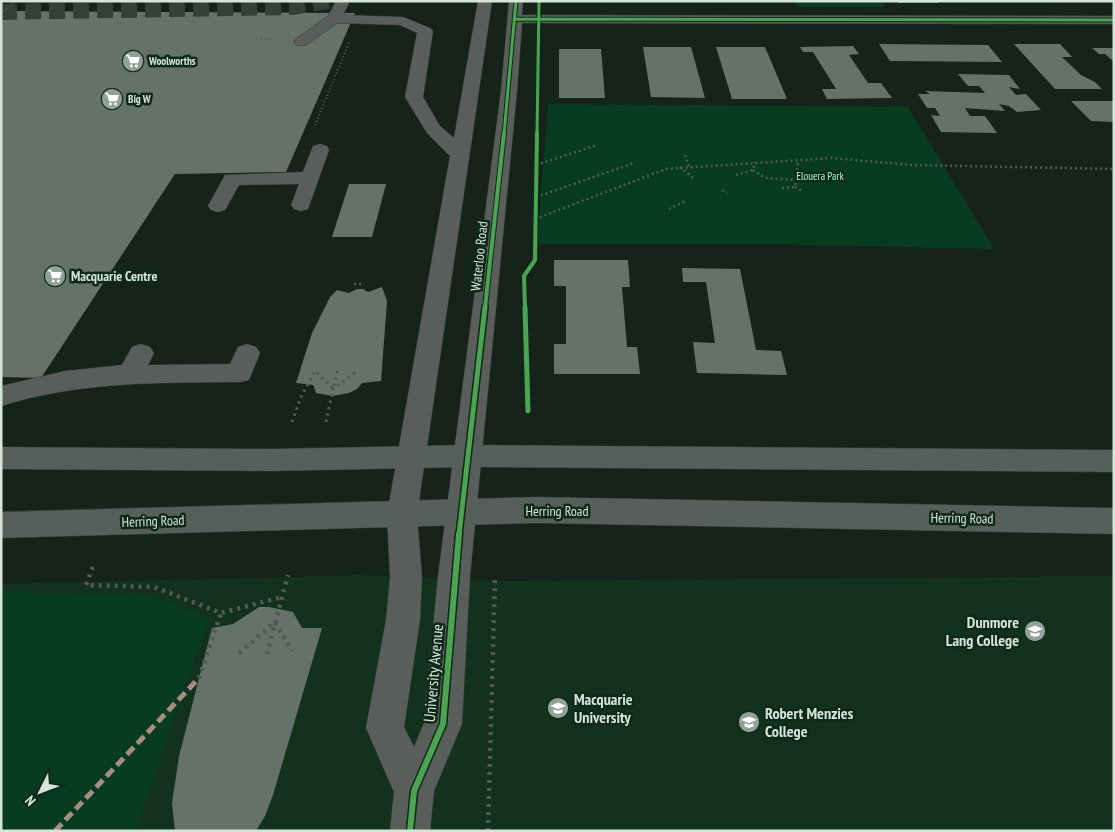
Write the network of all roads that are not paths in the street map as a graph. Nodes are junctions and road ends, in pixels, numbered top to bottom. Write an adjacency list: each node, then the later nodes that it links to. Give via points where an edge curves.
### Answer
1 (342, 1): 5 (street)
2 (471, 1): 3 (street)
3 (484, 10): 11 (street)
4 (515, 10): 6 (street); 17 (street, Waterloo Road)
5 (334, 19): 7 (street); 8 (street)
6 (1114, 20)
7 (365, 28): 8 (street); 11 (street, via 403,21 425,30 414,97 433,129)
8 (322, 29): 9 (street)
9 (303, 40)
10 (320, 150): 12 (street)
11 (460, 155): 18 (street)
12 (310, 178): 13 (street); 14 (street, via 232,179)
13 (301, 205)
14 (218, 206)
15 (247, 353): 16 (street, via 240,373 136,363 38,384)
16 (1, 396)
17 (469, 456): 18 (main road); 20 (main road); 21 (street, Waterloo Road)
18 (411, 457): 19 (main road, via 272,460); 22 (street)
19 (1, 458)
20 (1114, 461)
21 (463, 513): 22 (main road, Herring Road); 23 (main road, Herring Road, via 535,510); 25 (street, University Avenue, via 454,576 443,724)
22 (402, 515): 24 (main road, Herring Road); 25 (street, via 406,578 403,620 385,728)
23 (1114, 521)
24 (1, 525)
25 (414, 791): 26 (street, University Avenue)
26 (410, 831)

